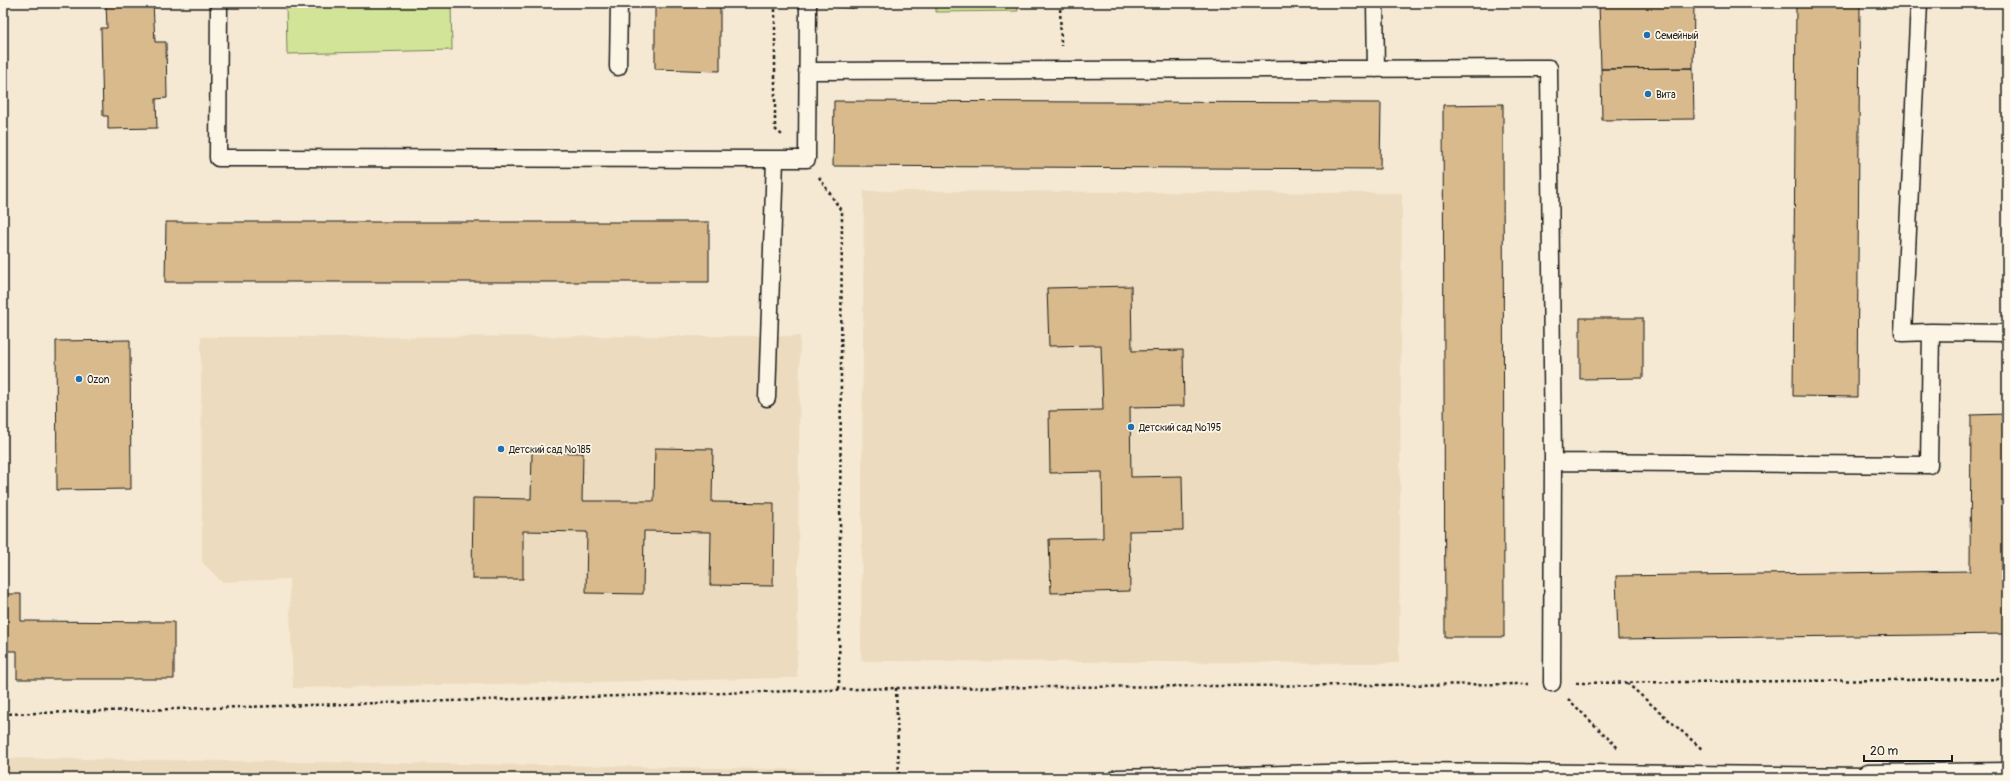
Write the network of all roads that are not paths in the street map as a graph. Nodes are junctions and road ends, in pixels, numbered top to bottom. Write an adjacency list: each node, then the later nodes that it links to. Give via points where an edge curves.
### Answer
1 (219, 3): 9 (lane, via 218,158)
2 (619, 3): 6 (lane)
3 (808, 3): 8 (lane)
4 (1375, 3): 7 (lane)
5 (1919, 3): 10 (lane, via 1903,333)
6 (618, 67)
7 (1376, 68): 8 (lane); 13 (lane, via 1549,68)
8 (806, 71): 9 (lane, via 806,159)
9 (775, 159): 12 (lane)
10 (1931, 332): 11 (lane); 13 (lane, via 1929,465)
11 (2007, 333)
12 (767, 398)
13 (1553, 462): 14 (lane)
14 (1552, 684)
15 (2007, 774): 17 (street)
16 (1405, 775): 17 (lane, via 1642,772 1732,776); 18 (lane)
17 (1868, 777)
18 (1117, 778)

